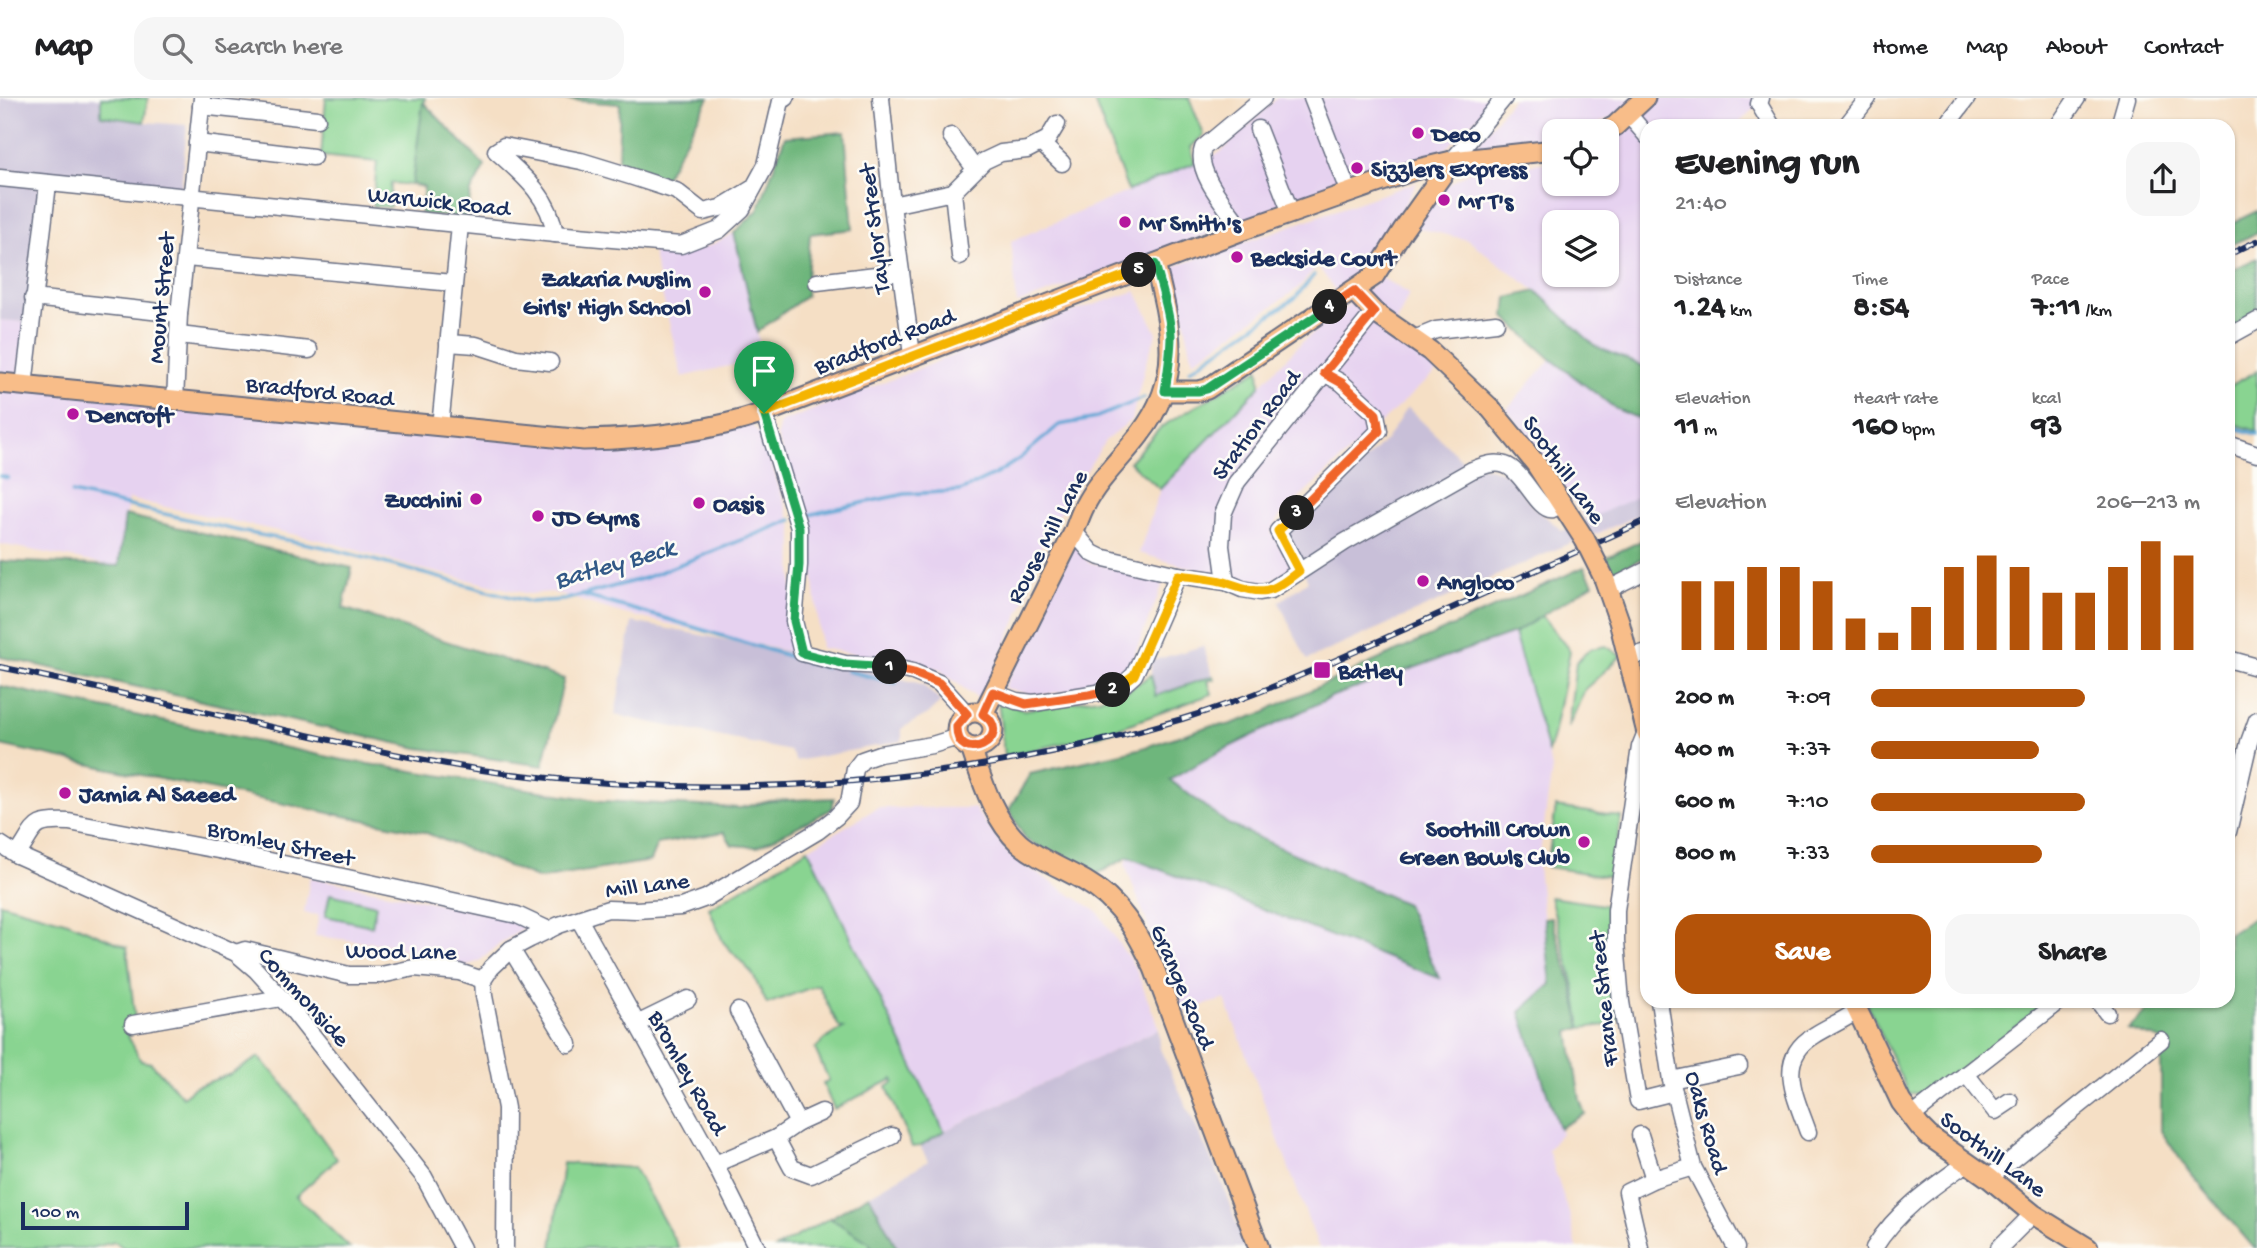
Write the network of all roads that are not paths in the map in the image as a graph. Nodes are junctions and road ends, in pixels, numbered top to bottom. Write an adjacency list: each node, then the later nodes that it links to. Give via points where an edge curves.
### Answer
1 (786, 98): 34 (street, Warwick Road, via 781,101 766,165)
2 (881, 98): 38 (street, Taylor Street)
3 (1263, 98): 41 (street, via 1203,148 1200,156 1208,180)
4 (1312, 98): 36 (street)
5 (1504, 98): 29 (street)
6 (1645, 98): 13 (main road)
7 (1868, 98): 16 (street)
8 (1967, 98): 17 (street)
9 (2077, 98): 18 (street)
10 (2127, 98): 19 (street)
11 (1760, 101): 15 (street)
12 (202, 102): 14 (street); 25 (street, Mount Street)
13 (1628, 114): 20 (main road); 22 (street)
14 (317, 119)
15 (1769, 119)
16 (1852, 119)
17 (1951, 119)
18 (2063, 119)
19 (2121, 119)
20 (1619, 122)
21 (1057, 124): 26 (street)
22 (1640, 128)
23 (1258, 130): 39 (street)
24 (950, 136): 31 (street)
25 (197, 143): 28 (street); 37 (street, Mount Street)
26 (1041, 143): 30 (street); 31 (street, via 1001,153)
27 (1542, 151): 29 (main road, Bradford Road)
28 (313, 157)
29 (1452, 162): 36 (main road, Bradford Road); 49 (main road, via 1374,276)
30 (1062, 163)
31 (975, 169): 35 (street)
32 (0, 178): 33 (street, Warwick Road)
33 (48, 184): 37 (street, Warwick Road); 50 (street)
34 (755, 186): 42 (street, Warwick Road, via 743,209 719,230 681,245); 42 (street, via 720,208 702,212 676,191 581,161 504,146 496,151 527,179 553,215)
35 (953, 192): 38 (street); 43 (street)
36 (1349, 193): 39 (main road, Bradford Road)
37 (191, 199): 40 (street, Warwick Road); 44 (street, Mount Street)
38 (892, 205): 46 (street, Taylor Street)
39 (1291, 213): 41 (main road, Bradford Road)
40 (460, 225): 42 (street, Warwick Road); 48 (street)
41 (1243, 230): 45 (main road, Bradford Road)
42 (555, 234)
43 (960, 256)
44 (186, 258): 48 (street); 52 (street, Mount Street)
45 (1155, 264): 60 (main road, Bradford Road); 65 (main road, Rouse Mill Lane, via 1171,334)
46 (901, 272): 47 (street); 60 (street, Taylor Street)
47 (817, 282)
48 (453, 283): 58 (street)
49 (1354, 291): 51 (main road, Soothill Lane); 65 (main road, via 1207,389)
50 (33, 298): 52 (street); 64 (street)
51 (1374, 312): 57 (main road, Soothill Lane); 62 (street, Station Road)
52 (179, 314): 56 (street, Mount Street)
53 (2257, 321): 55 (street)
54 (1496, 323): 57 (street, via 1436,330)
55 (2235, 333)
56 (179, 335): 59 (street); 66 (street, Mount Street)
57 (1414, 339): 71 (main road, Soothill Lane, via 1490,408)
58 (448, 343): 61 (street); 68 (street)
59 (309, 350)
60 (912, 355): 67 (main road, Bradford Road)
61 (550, 362)
62 (1324, 373): 73 (street, via 1376,414 1379,431 1278,531); 76 (street, Station Road, via 1237,482 1223,514)
63 (0, 383): 64 (main road, Bradford Road)
64 (24, 386): 66 (main road, Bradford Road)
65 (1165, 391): 72 (main road, Rouse Mill Lane, via 1156,412 1103,478)
66 (175, 401): 68 (main road, Bradford Road)
67 (764, 413): 68 (main road, Bradford Road, via 666,435 596,439); 84 (street, via 798,521 794,621 802,653 914,673 939,683)
68 (440, 427)
69 (2235, 446): 70 (street)
70 (2257, 454)
71 (1563, 503): 73 (street, via 1548,509 1516,472 1506,465 1489,464); 77 (main road, Soothill Lane, bridge)
72 (1074, 532): 75 (street, via 1100,557); 82 (main road, Rouse Mill Lane)
73 (1299, 571): 76 (street, via 1260,592)
74 (1640, 572): 77 (street)
75 (1178, 575): 76 (street); 82 (street, via 1142,660 1123,685 1026,704)
76 (1226, 582)
77 (1606, 584): 79 (main road, Soothill Lane)
78 (1640, 654): 79 (street)
79 (1628, 658): 83 (main road, Soothill Lane)
80 (2235, 661): 81 (street)
81 (2257, 667)
82 (993, 692): 84 (main road, Rouse Mill Lane)
83 (1640, 705)
84 (975, 714): 86 (main road, via 957,726); 86 (main road, via 990,721 993,732 989,742)
85 (2257, 720): 88 (street, via 2249,742)
86 (971, 743): 92 (street, Mill Lane, via 862,760 855,769 849,803 836,817 706,898 681,907 608,909); 128 (main road, Grange Road, via 990,778 990,799 1020,843 1109,898 1136,930)
87 (1640, 747): 110 (street, France Street, via 1616,910 1621,1002 1638,1101)
88 (2250, 774): 89 (street)
89 (2235, 814)
90 (0, 844): 91 (street, Commonside)
91 (16, 855): 93 (street, Bromley Street, via 32,829 48,821 69,822 517,915); 95 (street, Commonside)
92 (579, 919): 93 (street, Mill Lane); 105 (street, Bromley Road)
93 (549, 930): 94 (street, Mill Lane)
94 (511, 950): 96 (street, Mill Lane); 107 (street)
95 (236, 953): 96 (street, Wood Lane, via 245,950 349,975 414,968 459,972); 97 (street, Commonside)
96 (483, 981): 126 (street, via 506,1108)
97 (281, 998): 104 (street); 125 (street, Commonside, via 424,1177)
98 (688, 999): 105 (street)
99 (1660, 1008): 110 (street, Oaks Road)
100 (1853, 1008): 115 (street, via 1795,1052 1789,1077)
101 (1857, 1008): 113 (main road, Soothill Lane)
102 (2051, 1008): 109 (street)
103 (738, 1011): 114 (street)
104 (134, 1024)
105 (637, 1024): 120 (street, Bromley Road)
106 (2161, 1040): 122 (street)
107 (569, 1044)
108 (1739, 1066): 110 (street)
109 (1966, 1074): 111 (street, via 1995,1111); 113 (street)
110 (1673, 1086): 121 (street, Oaks Road)
111 (2010, 1101)
112 (822, 1112): 114 (street)
113 (1911, 1117): 119 (main road, Soothill Lane, via 1929,1136)
114 (798, 1123): 117 (street)
115 (1808, 1132)
116 (1640, 1135): 123 (street)
117 (776, 1138): 118 (street, via 792,1168 811,1175); 120 (street)
118 (896, 1138)
119 (1968, 1162): 122 (main road, Soothill Lane); 131 (street, via 1904,1209)
120 (715, 1164): 127 (street, Bromley Road)
121 (1693, 1167): 123 (street); 130 (street, Oaks Road)
122 (1989, 1178): 124 (main road, Soothill Lane)
123 (1654, 1179): 129 (street, via 1627,1192)
124 (2033, 1214): 132 (street); 133 (main road, Soothill Lane)
125 (461, 1248)
126 (505, 1248)
127 (757, 1248)
128 (1259, 1248)
129 (1640, 1248)
130 (1737, 1248)
131 (1874, 1248)
132 (1999, 1248)
133 (2088, 1248)

